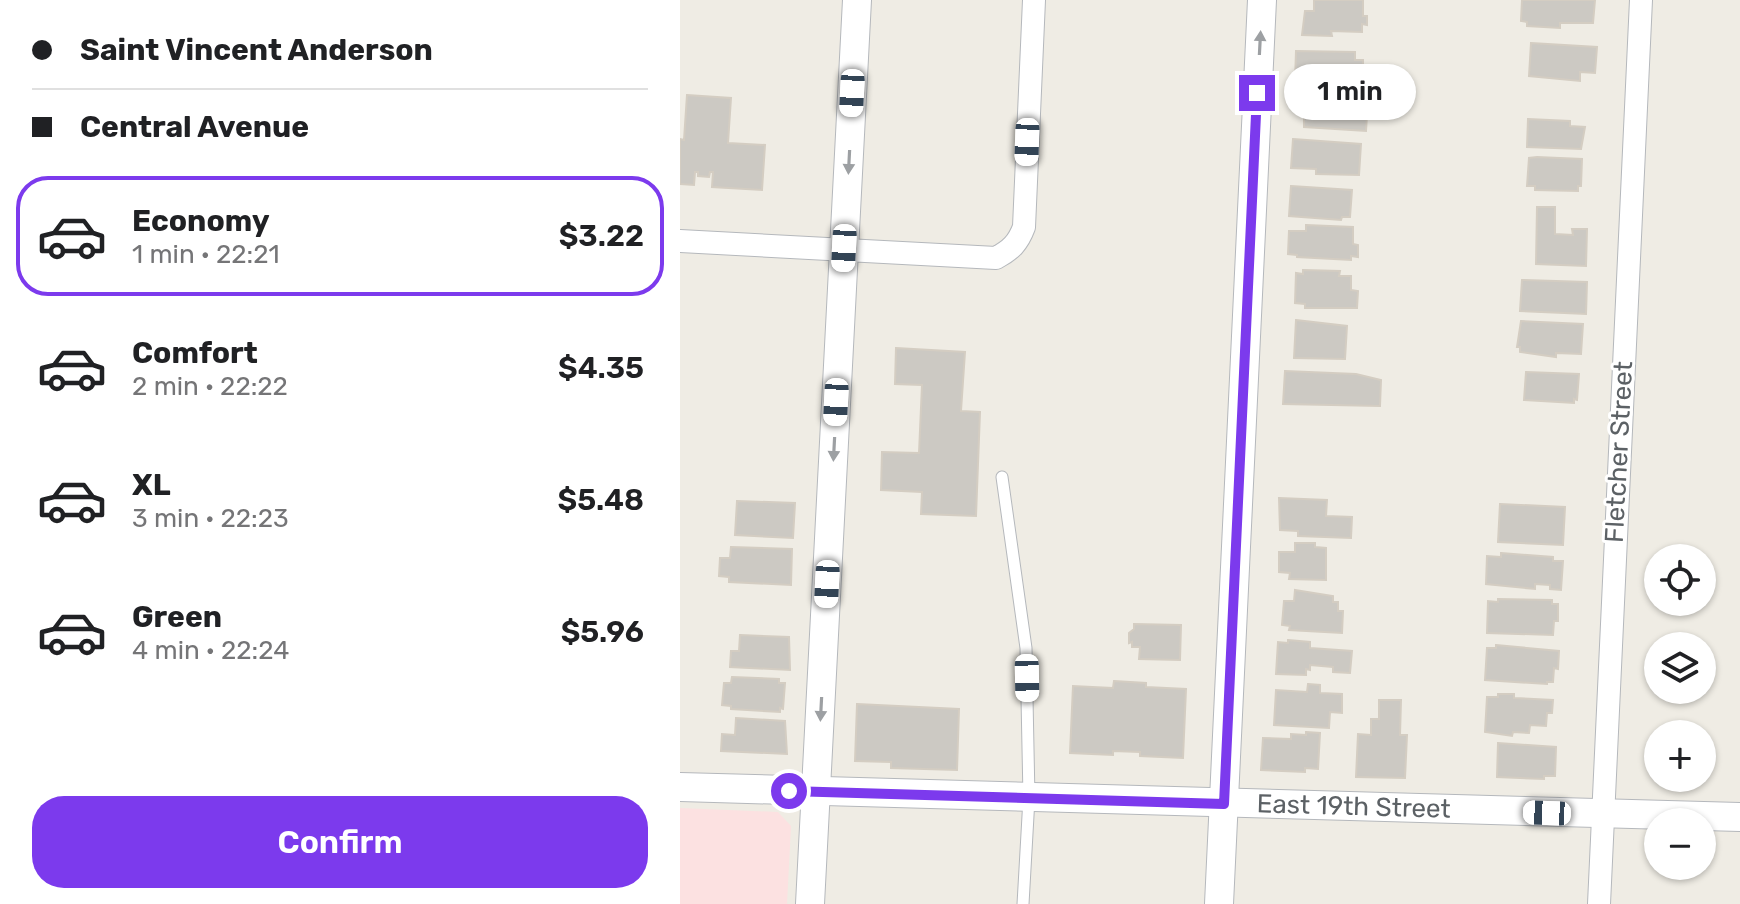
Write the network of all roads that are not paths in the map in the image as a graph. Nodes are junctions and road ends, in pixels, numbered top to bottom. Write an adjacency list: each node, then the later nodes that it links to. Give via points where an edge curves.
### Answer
1 (857, 0): 6 (street, one-way to 6)
2 (1034, 0): 6 (street, via 1024,227 1019,241 996,258)
3 (1262, 0): 11 (street, one-way to 3)
4 (1641, 0): 12 (street, Fletcher Street)
5 (680, 241): 6 (street)
6 (844, 248): 9 (street, one-way to 9)
7 (1002, 477): 10 (lane, via 1026,648)
8 (680, 787): 9 (street, East 19th Street)
9 (817, 792): 10 (street, East 19th Street); 14 (street)
10 (1029, 798): 11 (street, East 19th Street); 15 (lane)
11 (1224, 804): 12 (street, East 19th Street); 16 (street)
12 (1603, 815): 13 (street, East 19th Street); 17 (street, Fletcher Street)
13 (1740, 817)
14 (810, 904)
15 (1023, 904)
16 (1219, 904)
17 (1599, 904)

